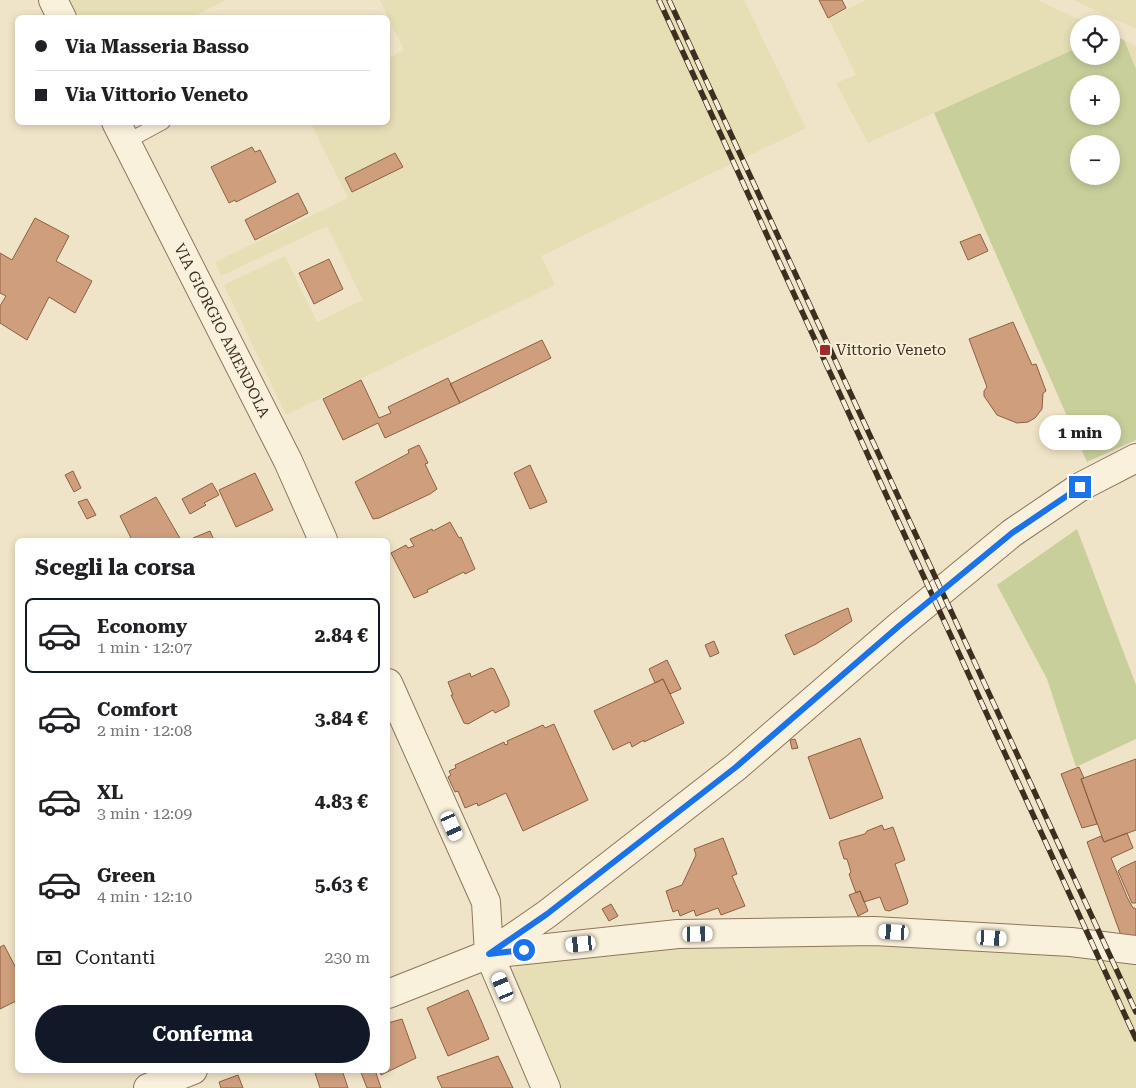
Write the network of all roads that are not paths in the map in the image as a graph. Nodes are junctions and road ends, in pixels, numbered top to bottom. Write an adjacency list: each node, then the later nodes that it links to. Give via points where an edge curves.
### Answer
1 (53, 0): 2 (street)
2 (60, 15)
3 (150, 125): 4 (lane)
4 (121, 132): 6 (street, VIA GIORGIO AMENDOLA, via 288,461)
5 (1136, 458): 9 (street, via 1080,487 1012,533 736,767 547,914)
6 (322, 538)
7 (390, 687): 9 (street, via 486,902)
8 (1136, 950): 9 (street, via 1071,942 874,931 678,934)
9 (489, 954): 10 (street); 13 (street)
10 (390, 993)
11 (186, 1073): 12 (street)
12 (148, 1088)
13 (546, 1088)

